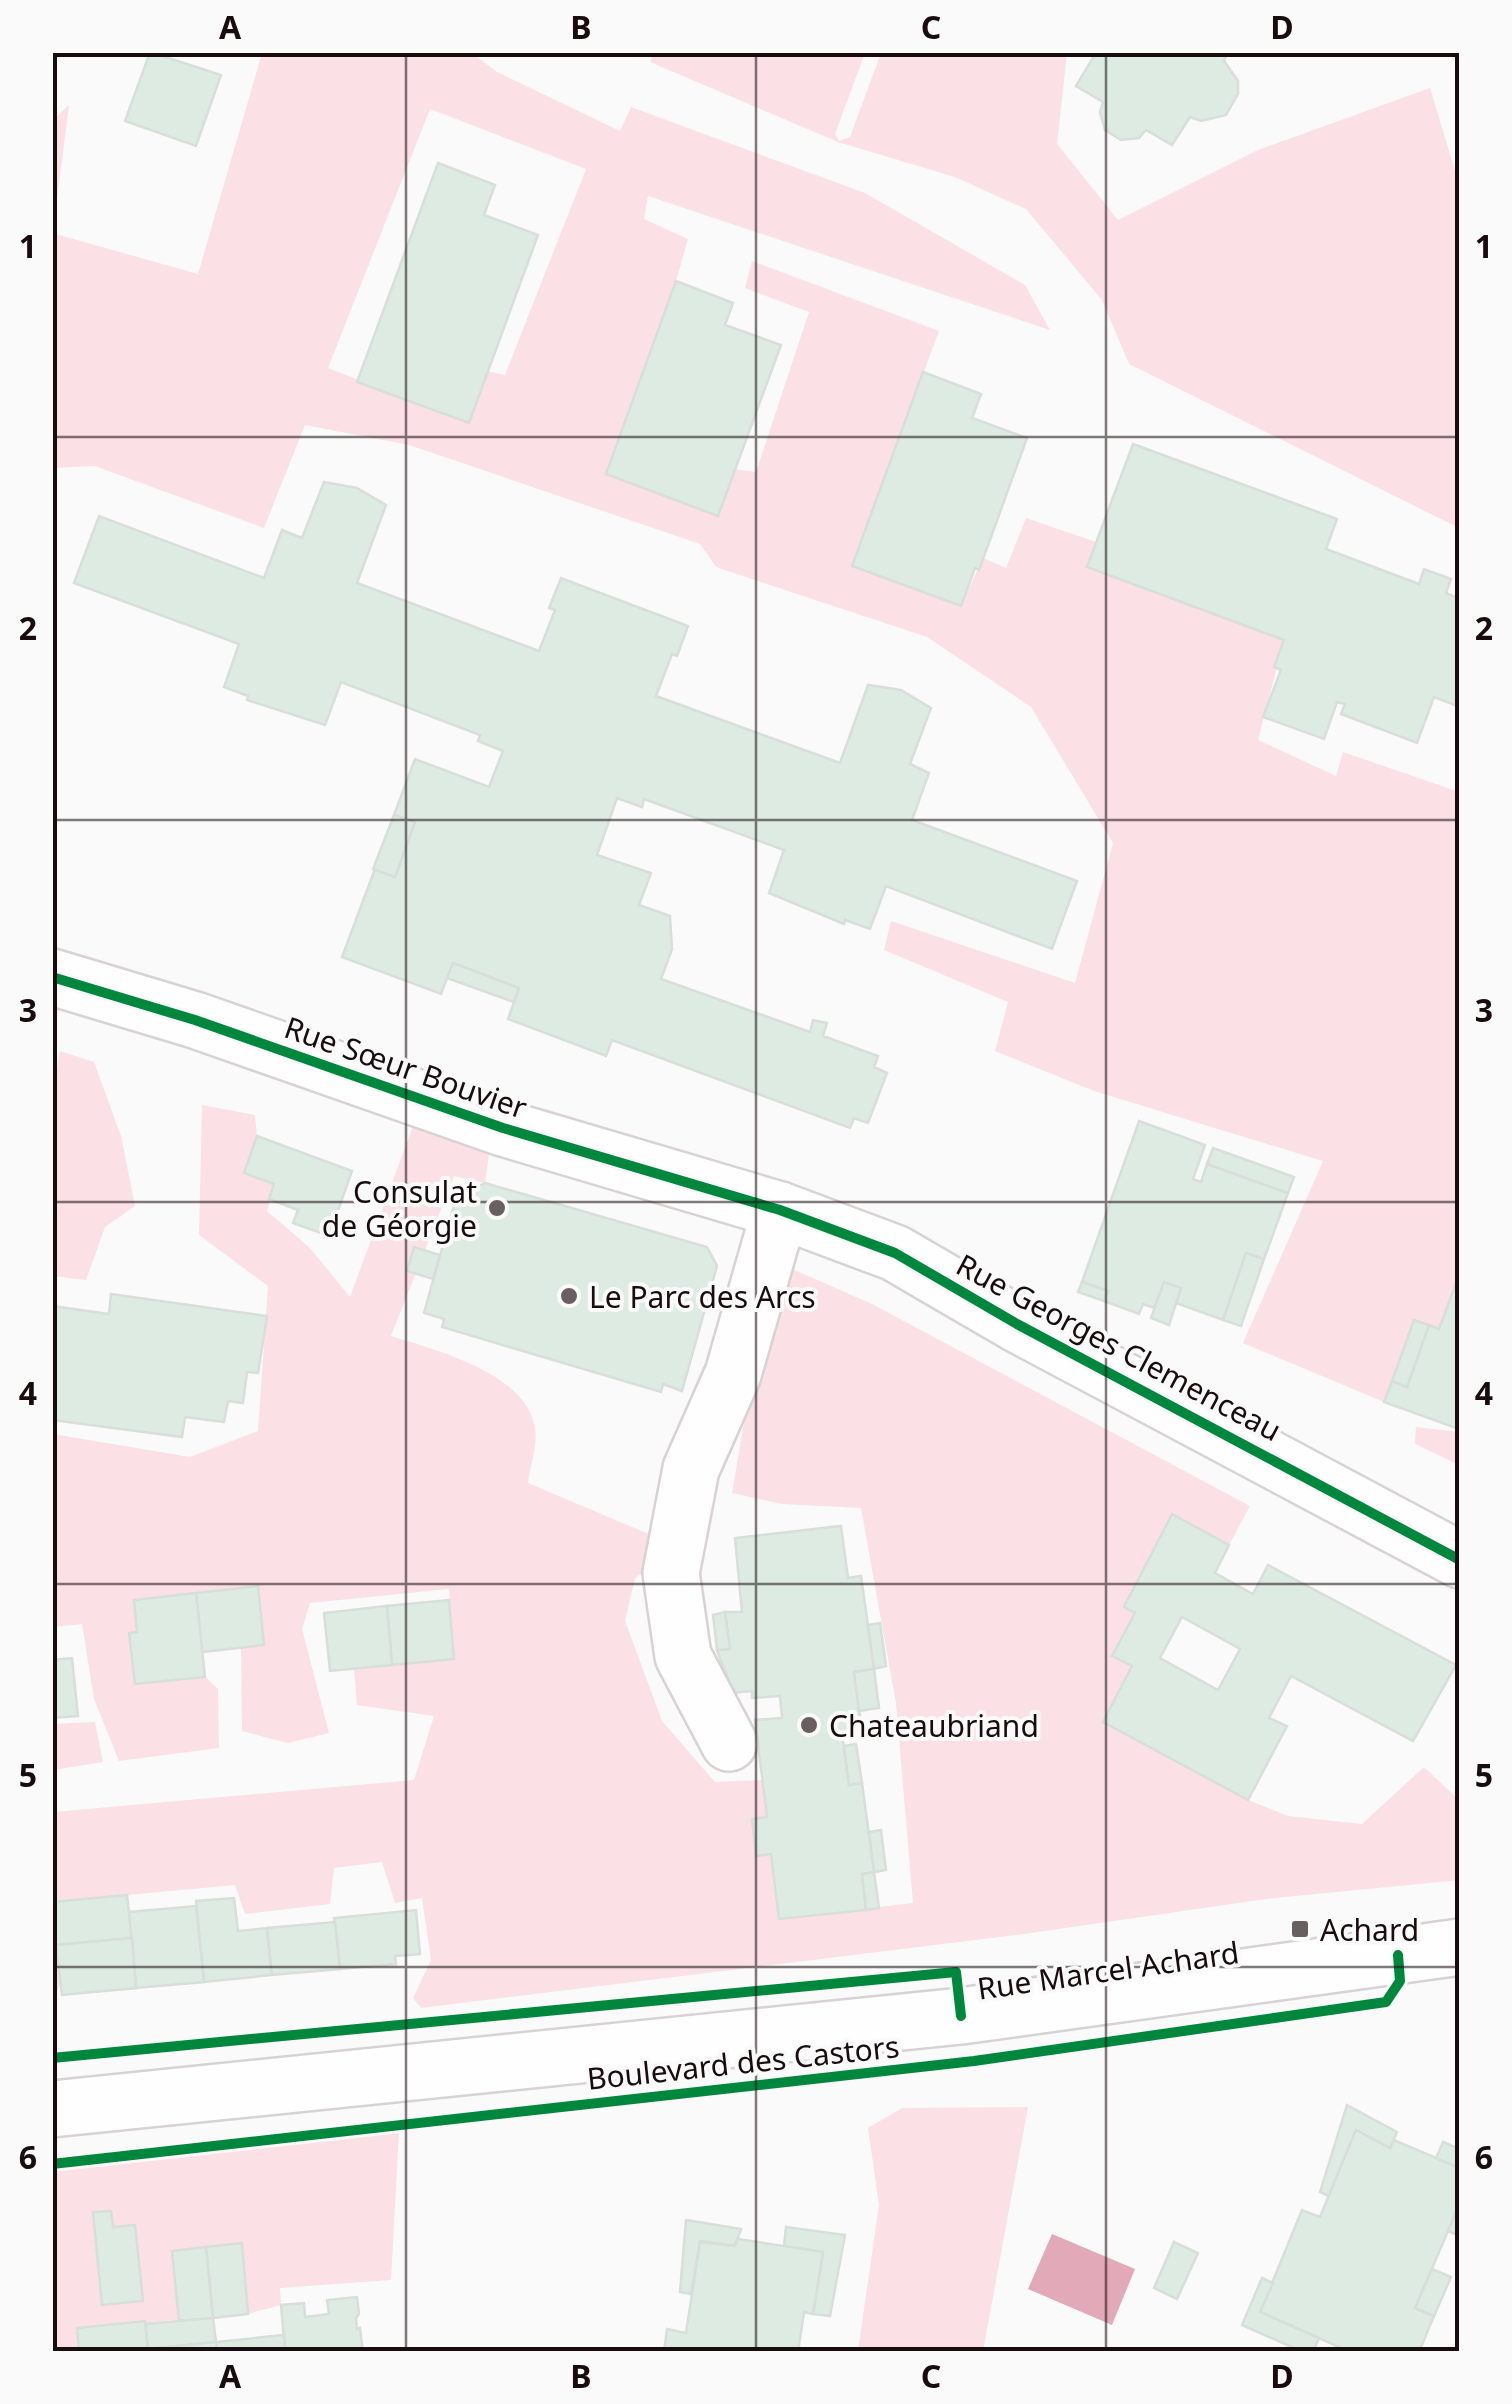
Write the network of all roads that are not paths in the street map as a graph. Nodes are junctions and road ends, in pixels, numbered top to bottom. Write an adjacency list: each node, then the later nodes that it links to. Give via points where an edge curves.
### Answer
1 (52, 976): 2 (street, Rue Sœur Bouvier, via 502,1128)
2 (763, 1204): 3 (street, Rue Georges Clemenceau, via 896,1253); 4 (street, via 733,1374 691,1469 671,1574 683,1656)
3 (1460, 1560)
4 (730, 1743)
5 (1460, 1947): 6 (street, Rue Marcel Achard, via 961,2016)
6 (52, 2109)

